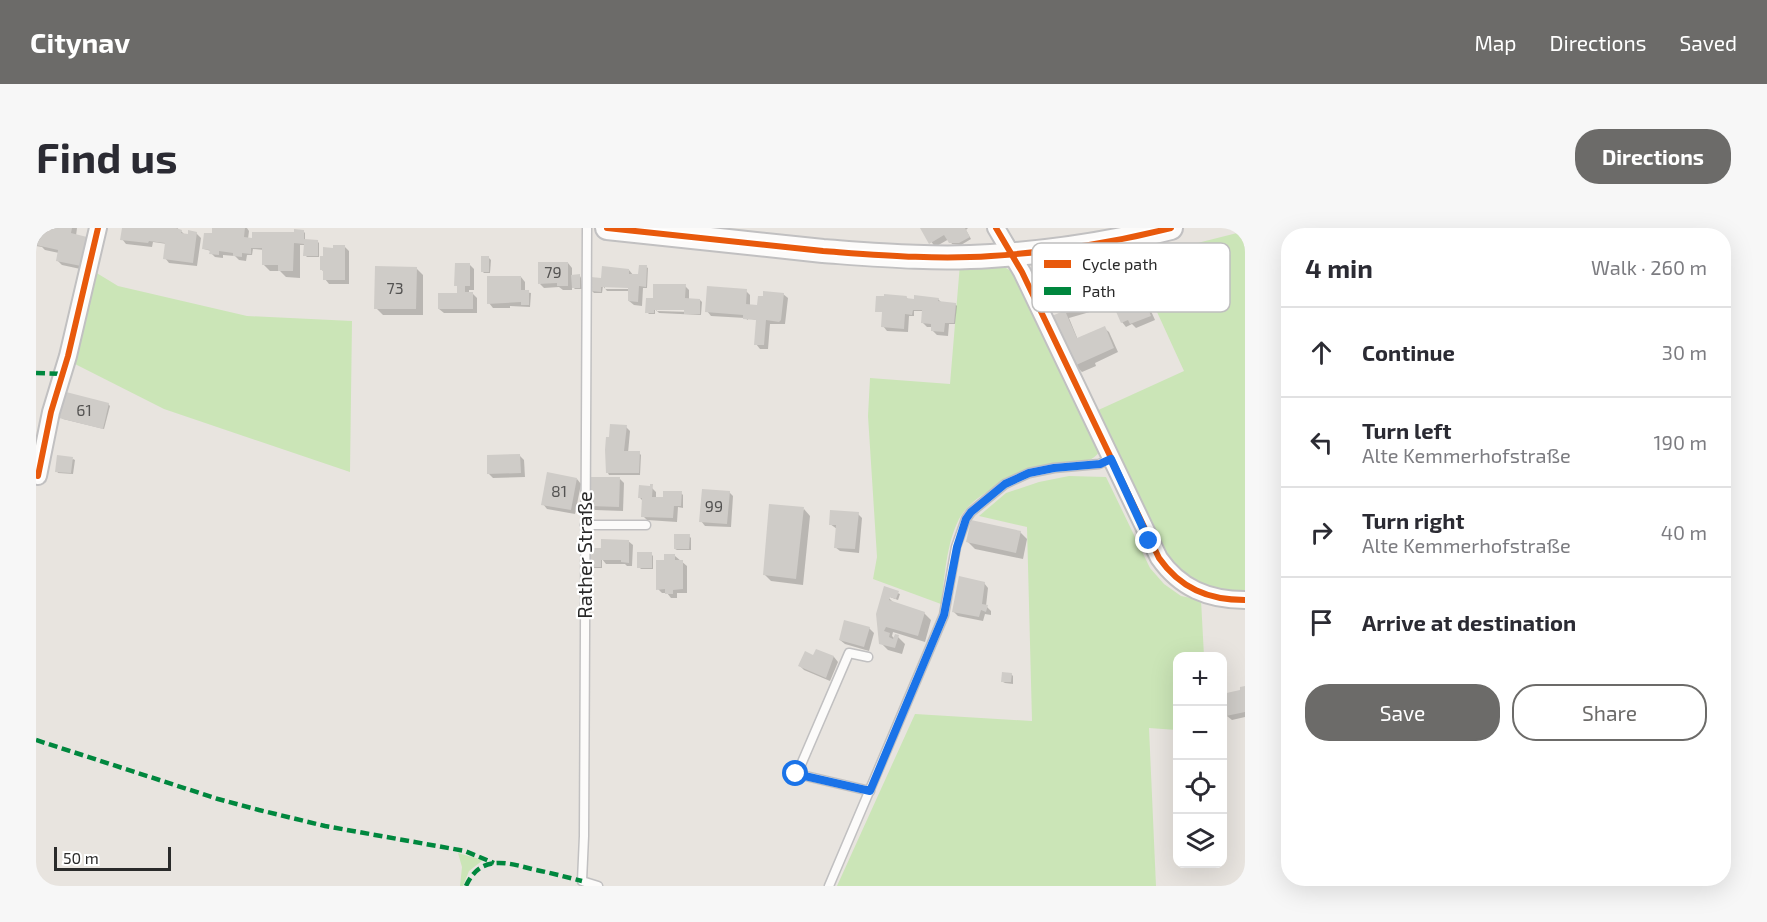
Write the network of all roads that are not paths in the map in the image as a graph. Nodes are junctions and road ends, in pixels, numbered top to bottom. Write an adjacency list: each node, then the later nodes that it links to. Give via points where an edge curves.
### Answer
1 (98, 228): 12 (street)
2 (587, 228): 13 (lane, Rather Straße)
3 (607, 228): 8 (street, via 873,254)
4 (996, 228): 8 (street)
5 (1171, 228): 6 (street)
6 (1102, 243)
7 (1032, 252): 8 (street)
8 (1012, 254): 9 (street)
9 (1032, 293)
10 (1041, 312): 11 (street)
11 (1111, 459): 15 (street, via 1149,541 1168,571 1193,589); 17 (lane, via 1100,464 1029,473 1005,484 971,512 957,547 944,615)
12 (38, 476)
13 (585, 525): 14 (lane); 18 (lane, Rather Straße, via 582,881)
14 (646, 525)
15 (1245, 600)
16 (868, 657): 17 (lane, via 849,653 796,774)
17 (870, 791): 19 (lane)
18 (598, 886)
19 (829, 886)

